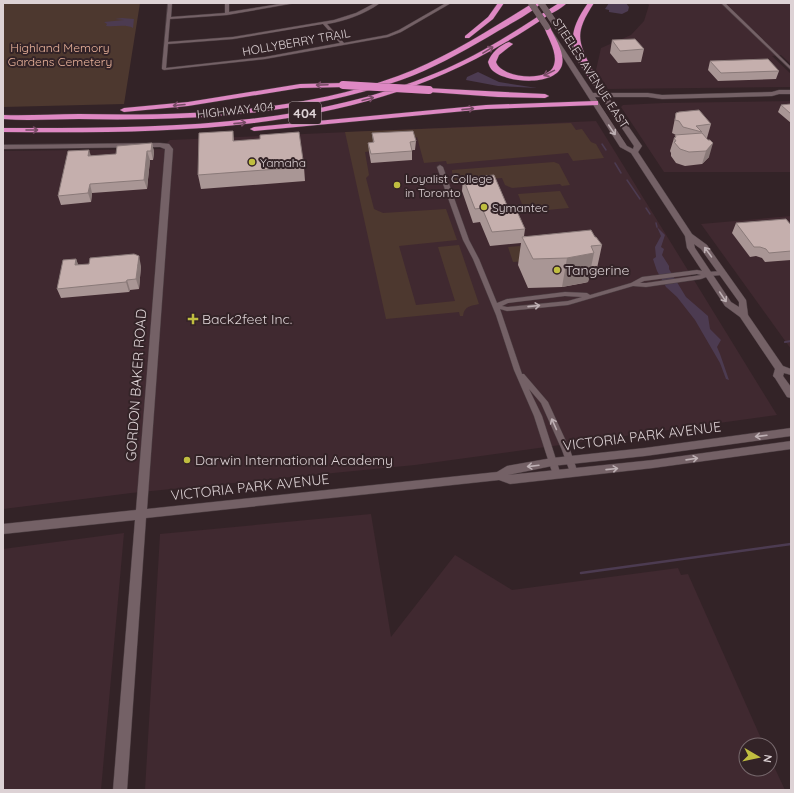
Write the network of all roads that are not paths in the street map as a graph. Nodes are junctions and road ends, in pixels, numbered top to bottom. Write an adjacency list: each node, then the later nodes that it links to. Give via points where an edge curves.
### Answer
1 (170, 3): 14 (street, HOLLYBERRY TRAIL)
2 (227, 3): 13 (street)
3 (293, 3): 12 (street)
4 (378, 3): 15 (street, HOLLYBERRY TRAIL, via 350,17)
5 (449, 3): 19 (street, HOLLYBERRY TRAIL, via 395,34)
6 (501, 3): 22 (highway, via 490,19 475,31 433,56)
7 (531, 3): 17 (main road, STEELES AVENUE EAST, bridge)
8 (539, 3): 21 (main road, STEELES AVENUE EAST, bridge); 22 (highway, HIGHWAY 404 / 404, via 449,56 399,78)
9 (564, 3): 16 (highway, HIGHWAY 404 / 404)
10 (591, 3): 21 (highway, via 574,32 577,47)
11 (723, 3): 20 (street)
12 (283, 4): 13 (street)
13 (227, 14): 14 (street)
14 (169, 18): 18 (street, HOLLYBERRY TRAIL)
15 (324, 22): 18 (street, HOLLYBERRY TRAIL, via 233,38); 19 (street)
16 (531, 24): 17 (highway, one-way to 16, via 557,52 558,67 554,72 537,78 523,79 499,72 493,66 495,56); 35 (highway, HIGHWAY 404 / 404, one-way to 16, via 202,127 252,122 334,108 421,83 476,56)
17 (547, 27): 30 (main road, STEELES AVENUE EAST)
18 (167, 43): 19 (street, HOLLYBERRY TRAIL, via 164,69 265,58)
19 (343, 44)
20 (791, 69)
21 (591, 75): 25 (main road, STEELES AVENUE EAST)
22 (370, 86): 33 (highway, HIGHWAY 404 / 404, via 289,105 208,114)
23 (791, 92): 24 (main road)
24 (772, 94): 28 (main road); 29 (main road)
25 (604, 95): 29 (main road); 30 (main road); 31 (main road, STEELES AVENUE EAST)
26 (552, 96): 32 (highway, one-way to 32, bridge, via 343,85 300,86 141,109)
27 (566, 96): 30 (highway)
28 (791, 96)
29 (662, 97): 31 (main road, via 654,100)
30 (593, 99): 31 (main road); 35 (highway, one-way to 30, via 103,134 208,133); 37 (main road, STEELES AVENUE EAST, one-way to 37, via 624,147)
31 (609, 102): 37 (main road, STEELES AVENUE EAST, via 638,146)
32 (3, 113)
33 (3, 118)
34 (3, 130): 35 (highway, HIGHWAY 404 / 404, one-way to 35)
35 (62, 130)
36 (3, 147): 57 (main road, GORDON BAKER ROAD, via 160,145 169,149)
37 (634, 152): 39 (main road, STEELES AVENUE EAST)
38 (440, 167): 44 (street, via 466,240)
39 (689, 236): 40 (main road, STEELES AVENUE EAST, one-way to 39, via 704,247); 41 (main road, STEELES AVENUE EAST, via 691,248)
40 (722, 273): 41 (street); 45 (main road, STEELES AVENUE EAST, via 743,302)
41 (708, 274): 42 (street, via 701,278); 45 (main road, STEELES AVENUE EAST, one-way to 45, via 728,304)
42 (679, 277): 43 (street, via 646,285); 43 (street, via 654,277)
43 (633, 284): 44 (street, via 560,304 506,309)
44 (495, 306): 47 (street)
45 (743, 315): 46 (main road, STEELES AVENUE EAST)
46 (780, 369): 48 (main road); 49 (main road, STEELES AVENUE EAST, via 778,376)
47 (517, 370): 52 (street, one-way to 47, via 544,402); 53 (street, via 538,416)
48 (791, 372)
49 (791, 394)
50 (791, 432): 52 (main road, VICTORIA PARK AVENUE, one-way to 52)
51 (791, 445): 54 (main road, VICTORIA PARK AVENUE, one-way to 51)
52 (570, 461): 53 (main road, VICTORIA PARK AVENUE); 54 (street)
53 (552, 462): 55 (street); 56 (main road, VICTORIA PARK AVENUE, one-way to 56, via 507,470)
54 (574, 473): 55 (main road, VICTORIA PARK AVENUE)
55 (557, 475): 56 (main road, VICTORIA PARK AVENUE, via 510,480)
56 (499, 476): 57 (main road, VICTORIA PARK AVENUE)
57 (142, 514): 58 (main road, VICTORIA PARK AVENUE); 59 (main road, GORDON BAKER ROAD)
58 (3, 529)
59 (120, 790)

